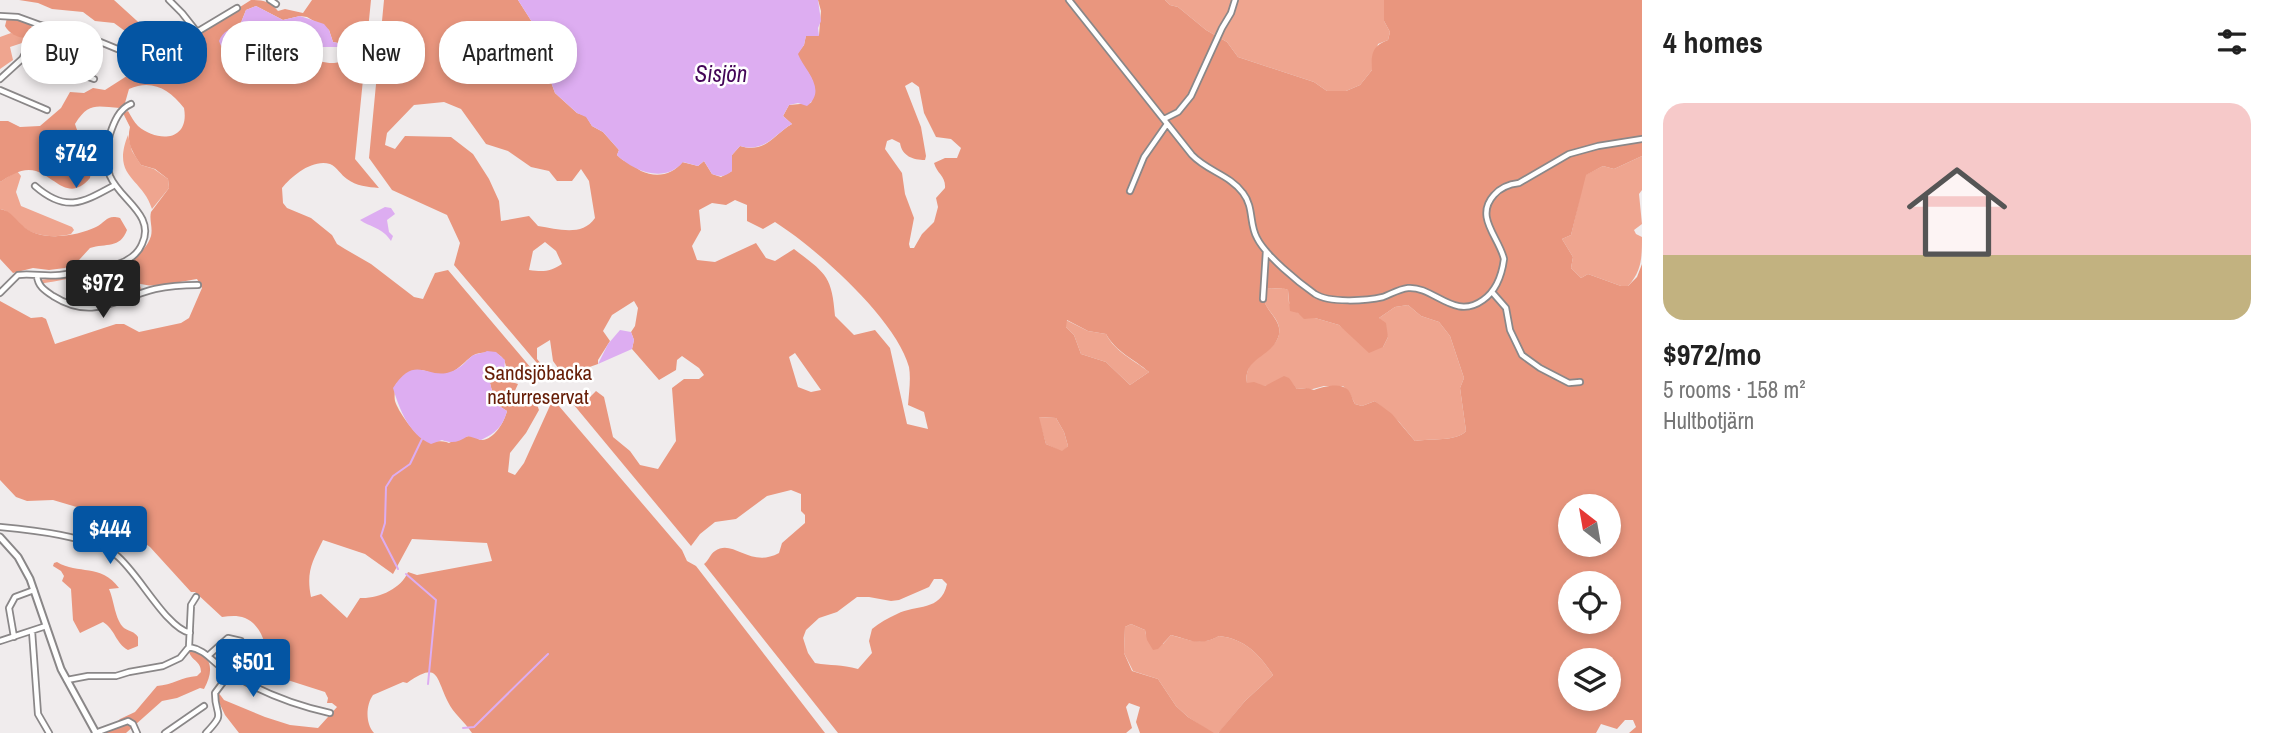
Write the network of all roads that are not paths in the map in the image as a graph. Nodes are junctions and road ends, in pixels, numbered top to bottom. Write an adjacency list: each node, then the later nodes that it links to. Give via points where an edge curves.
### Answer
1 (169, 0): 6 (street, via 197,32)
2 (270, 0): 5 (street)
3 (1069, 0): 14 (street)
4 (1235, 0): 14 (street, via 1191,96)
5 (276, 4)
6 (237, 8)
7 (0, 16): 8 (street)
8 (30, 21)
9 (21, 60): 10 (street)
10 (0, 79)
11 (0, 90): 13 (street)
12 (131, 104): 16 (street, via 119,114 109,138 107,165)
13 (47, 110)
14 (1166, 122): 18 (street); 19 (street, via 1198,161 1242,191 1250,205 1256,237)
15 (1642, 139): 22 (street, via 1569,154 1496,192 1488,203 1486,218 1504,258)
16 (115, 185): 17 (street, via 77,203 52,199); 20 (street, via 143,219 145,236 139,250 117,264 89,264 65,275)
17 (35, 186)
18 (1130, 191)
19 (1266, 251): 22 (street, via 1313,293 1331,300 1374,298 1410,288 1466,307); 24 (street)
20 (37, 276): 21 (street, via 40,287 50,294 70,306 87,309 159,288); 23 (street, via 15,276)
21 (198, 285)
22 (1492, 292): 25 (street, via 1506,308 1521,355 1569,383)
23 (0, 293)
24 (1263, 299)
25 (1580, 382)
26 (0, 527): 32 (street, via 73,538 107,549 129,567 174,624)
27 (0, 537): 28 (street, via 23,564)
28 (34, 590): 30 (street); 33 (street, via 15,597 9,608)
29 (196, 597): 32 (street, via 191,605)
30 (46, 626): 31 (street); 38 (street)
31 (32, 631): 33 (street); 41 (street, via 38,712)
32 (190, 634): 35 (street)
33 (14, 637): 34 (street)
34 (0, 641)
35 (190, 647): 36 (street); 38 (street, via 163,666)
36 (209, 655): 37 (street); 37 (street, via 228,638 241,641 246,653)
37 (232, 674): 40 (street); 45 (street, via 215,693 219,719)
38 (67, 680): 42 (street)
39 (204, 706): 44 (street)
40 (330, 713)
41 (49, 733)
42 (96, 733): 43 (street, via 128,721)
43 (137, 733)
44 (165, 733)
45 (206, 733)

